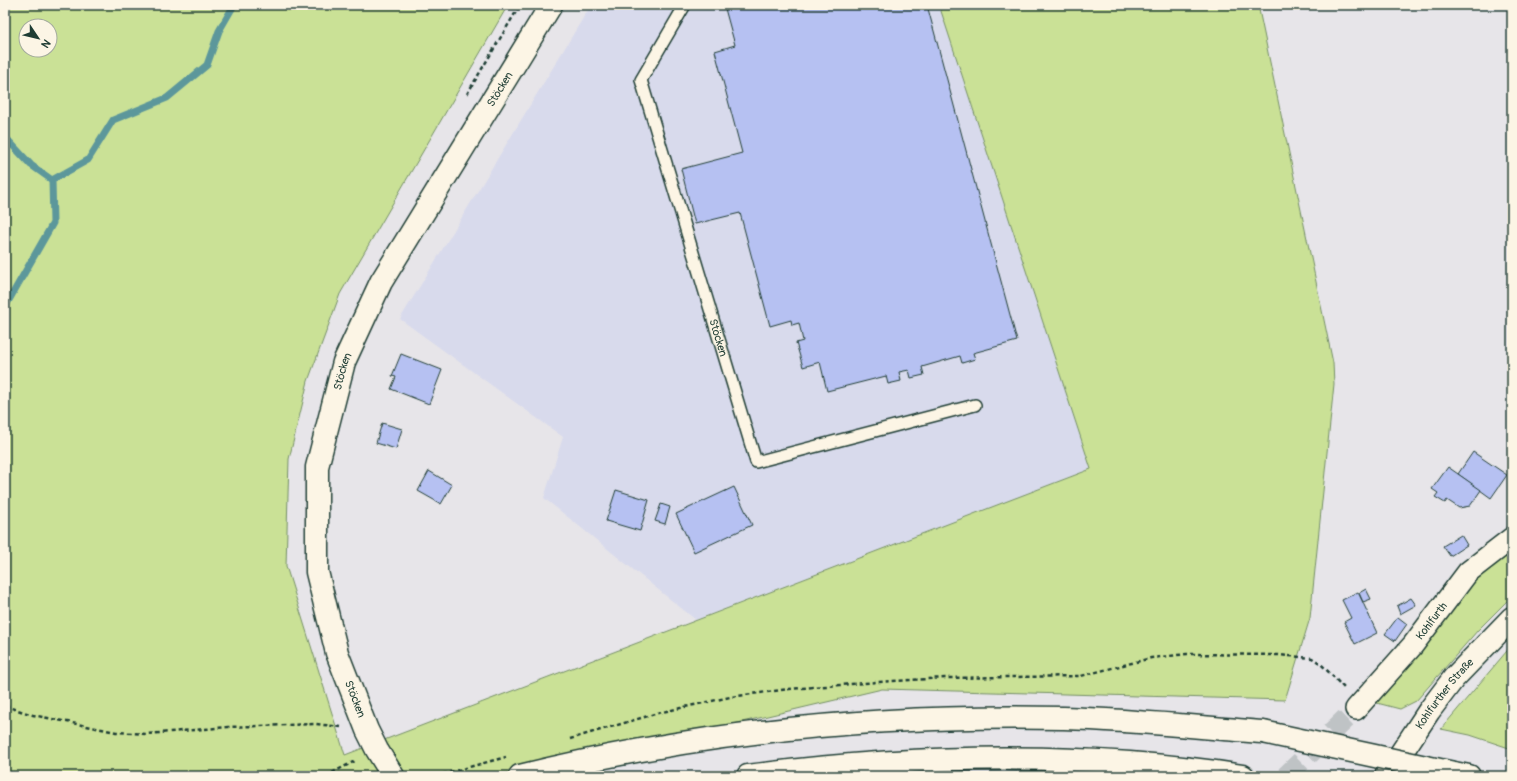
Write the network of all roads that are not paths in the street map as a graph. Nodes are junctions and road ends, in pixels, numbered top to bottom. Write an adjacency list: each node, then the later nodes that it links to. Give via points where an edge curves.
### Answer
1 (550, 5): 9 (main road, Stöcken, via 381,282 344,362 317,468 317,572 337,653 367,730)
2 (685, 5): 3 (lane, Stöcken, via 641,80 756,462)
3 (975, 405)
4 (1512, 538): 6 (street, Kohlfurth, via 1468,572 1413,645)
5 (1512, 618): 12 (main road, Kohlfurther Straße, via 1454,678 1428,711)
6 (1356, 709)
7 (1462, 774): 10 (main road, bridge, via 1263,732 1064,718 954,719 779,730 627,752)
8 (1236, 775): 11 (main road, via 1067,760 960,759 866,764)
9 (393, 776)
10 (520, 776)
11 (748, 776)
12 (1386, 776)

